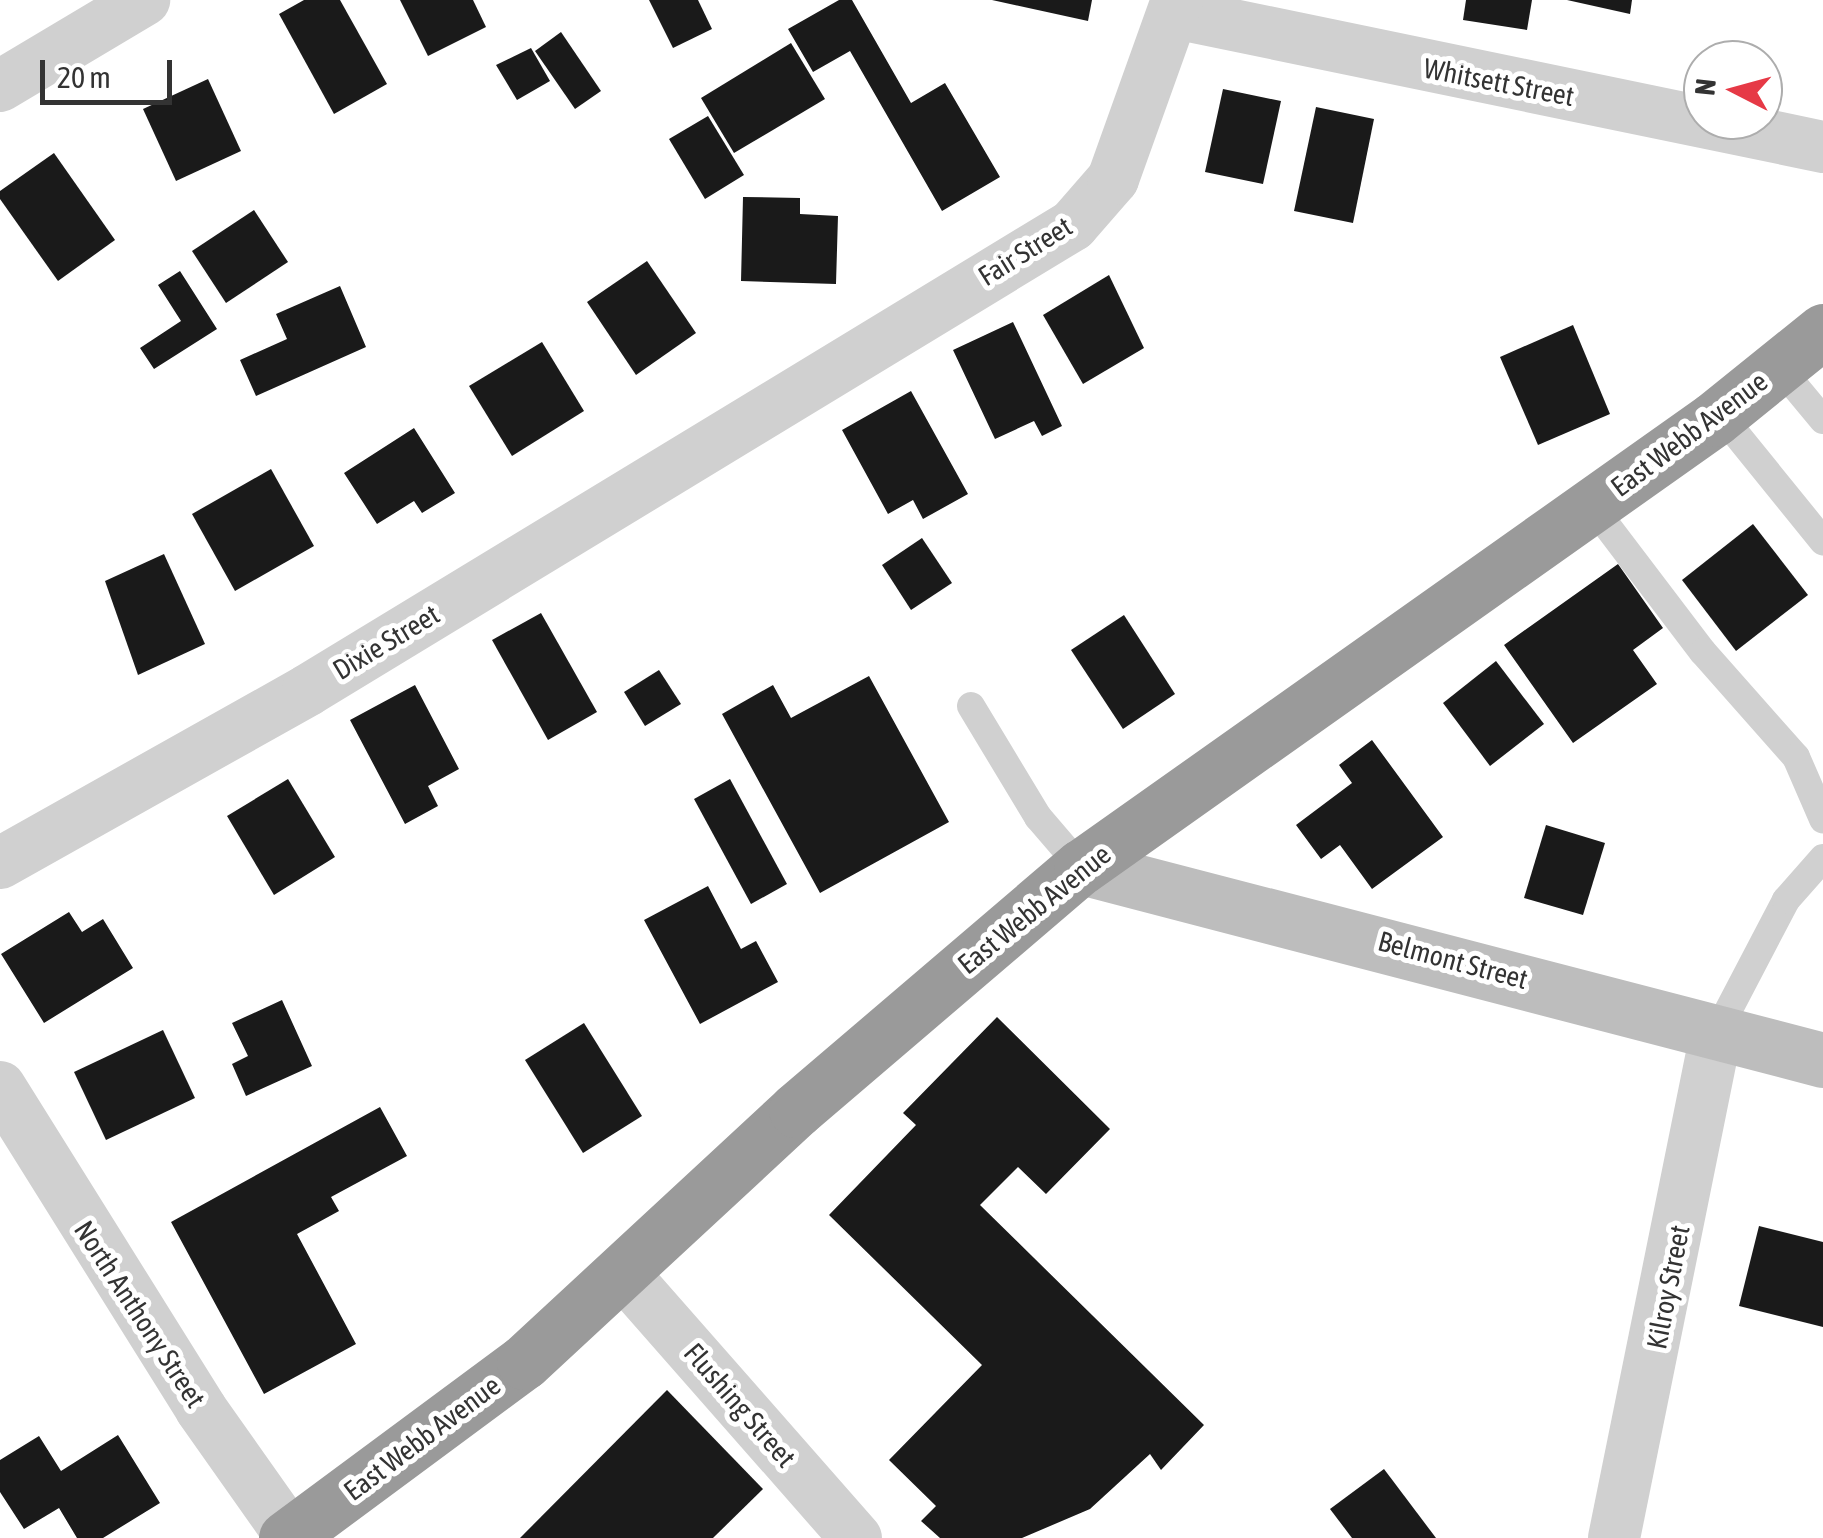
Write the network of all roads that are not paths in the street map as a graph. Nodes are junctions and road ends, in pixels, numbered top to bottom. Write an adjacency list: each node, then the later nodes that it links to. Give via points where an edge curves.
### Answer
1 (144, 0): 3 (street)
2 (1176, 7): 4 (street, Whitsett Street); 7 (street, Fair Street, via 1113,179 1095,204 1073,225)
3 (0, 86)
4 (1823, 147)
5 (1823, 331): 6 (highway, East Webb Avenue)
6 (1779, 367): 8 (highway, East Webb Avenue); 9 (lane)
7 (765, 410): 15 (street, Dixie Street, via 308,690)
8 (1720, 414): 10 (highway, East Webb Avenue); 11 (lane)
9 (1823, 420)
10 (1592, 506): 13 (lane, via 1702,652 1796,757); 16 (highway, East Webb Avenue)
11 (1823, 540)
12 (971, 706): 16 (lane, via 1038,817)
13 (1823, 819)
14 (1823, 858): 17 (lane, via 1786,900)
15 (0, 863)
16 (1081, 867): 17 (street, Belmont Street, via 1205,893); 20 (highway, East Webb Avenue, via 796,1110)
17 (1716, 1034): 18 (street, Belmont Street); 23 (street, Kilroy Street)
18 (1823, 1060)
19 (0, 1087): 22 (street, North Anthony Street, via 148,1327)
20 (623, 1273): 21 (street, Flushing Street); 22 (highway, East Webb Avenue, via 524,1362)
21 (837, 1533)
22 (289, 1537)
23 (1614, 1538)

